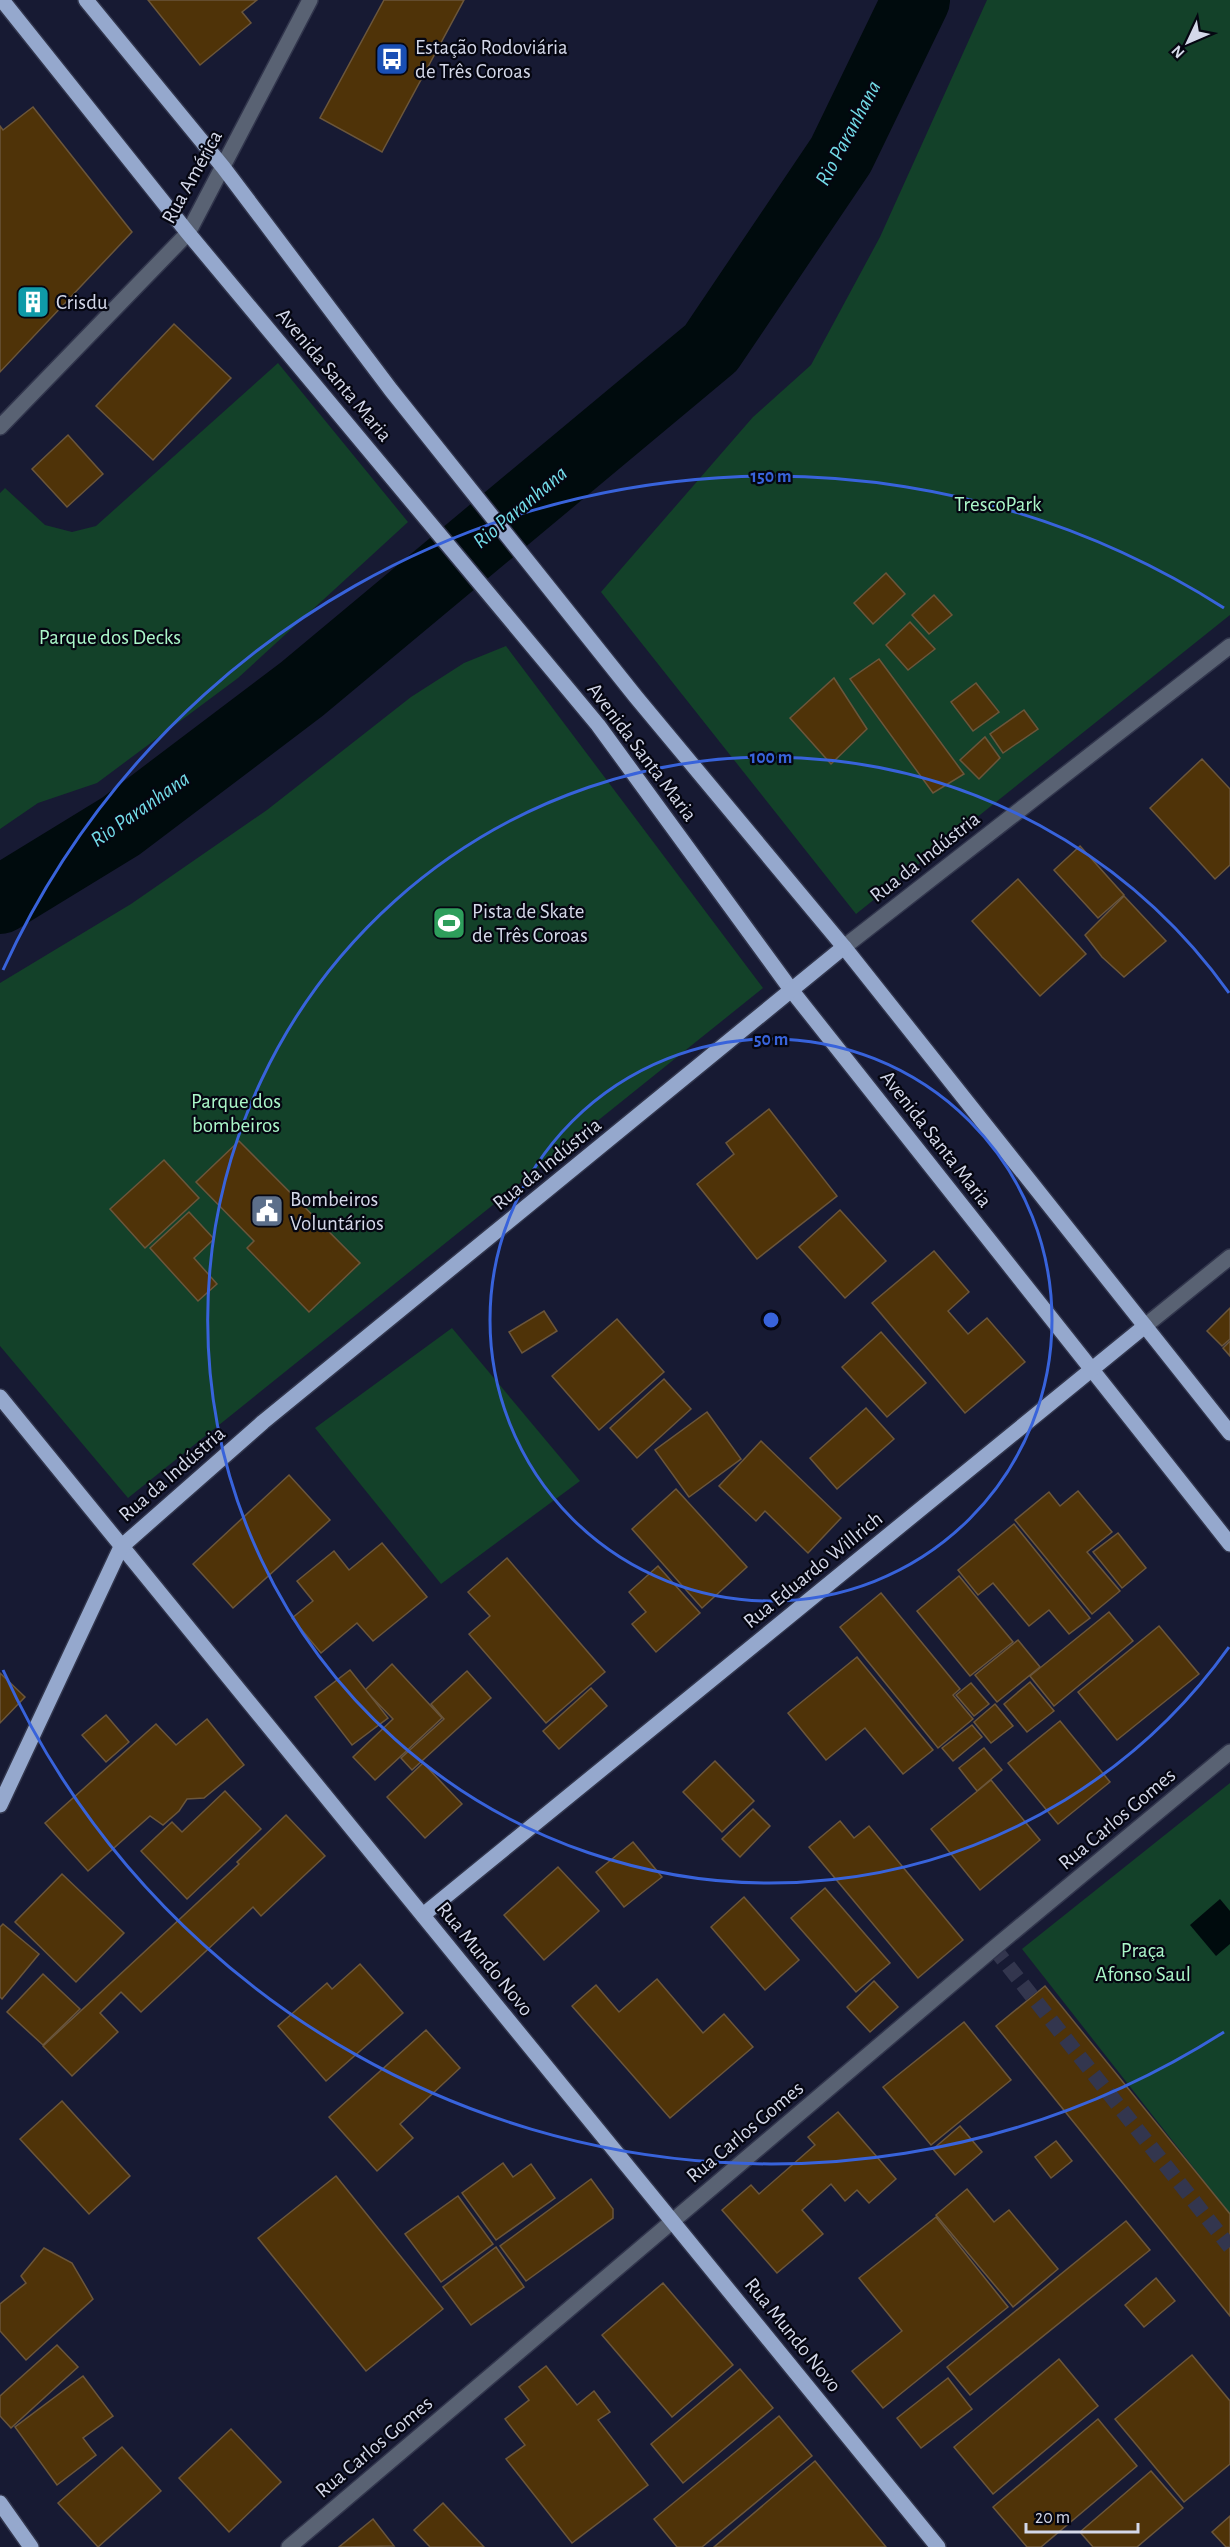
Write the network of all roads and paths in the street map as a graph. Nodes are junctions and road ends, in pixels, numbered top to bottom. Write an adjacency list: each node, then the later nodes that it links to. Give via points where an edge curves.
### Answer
1 (2, 0): 5 (main road, Avenida Santa Maria)
2 (86, 0): 4 (main road, Avenida Santa Maria)
3 (310, 0): 4 (street, Rua América)
4 (223, 167): 5 (street, Rua América); 8 (main road, Avenida Santa Maria, via 391,390 636,697)
5 (188, 232): 6 (street, Rua América); 9 (main road, Avenida Santa Maria, via 598,725)
6 (0, 428)
7 (1230, 646): 8 (street, Rua da Indústria)
8 (844, 947): 9 (main road, Rua da Indústria); 11 (main road, Avenida Santa Maria)
9 (792, 991): 12 (main road, Avenida Santa Maria); 16 (main road, Rua da Indústria, via 263,1422)
10 (1230, 1257): 11 (street, Rua Eduardo Willrich)
11 (1145, 1326): 12 (main road, Rua Eduardo Willrich); 14 (main road, Avenida Santa Maria)
12 (1091, 1370): 15 (main road, Avenida Santa Maria); 19 (main road, Rua Eduardo Willrich)
13 (0, 1397): 16 (main road, Rua Mundo Novo)
14 (1230, 1433)
15 (1230, 1544)
16 (122, 1546): 18 (main road, Rua da Indústria); 19 (main road, Rua Mundo Novo)
17 (1230, 1752): 20 (street, Rua Carlos Gomes)
18 (0, 1805)
19 (423, 1915): 20 (main road, Rua Mundo Novo)
20 (672, 2221): 23 (street, Rua Carlos Gomes); 24 (main road, Rua Mundo Novo)
21 (0, 2503): 22 (main road)
22 (31, 2547)
23 (289, 2547)
24 (938, 2547)

